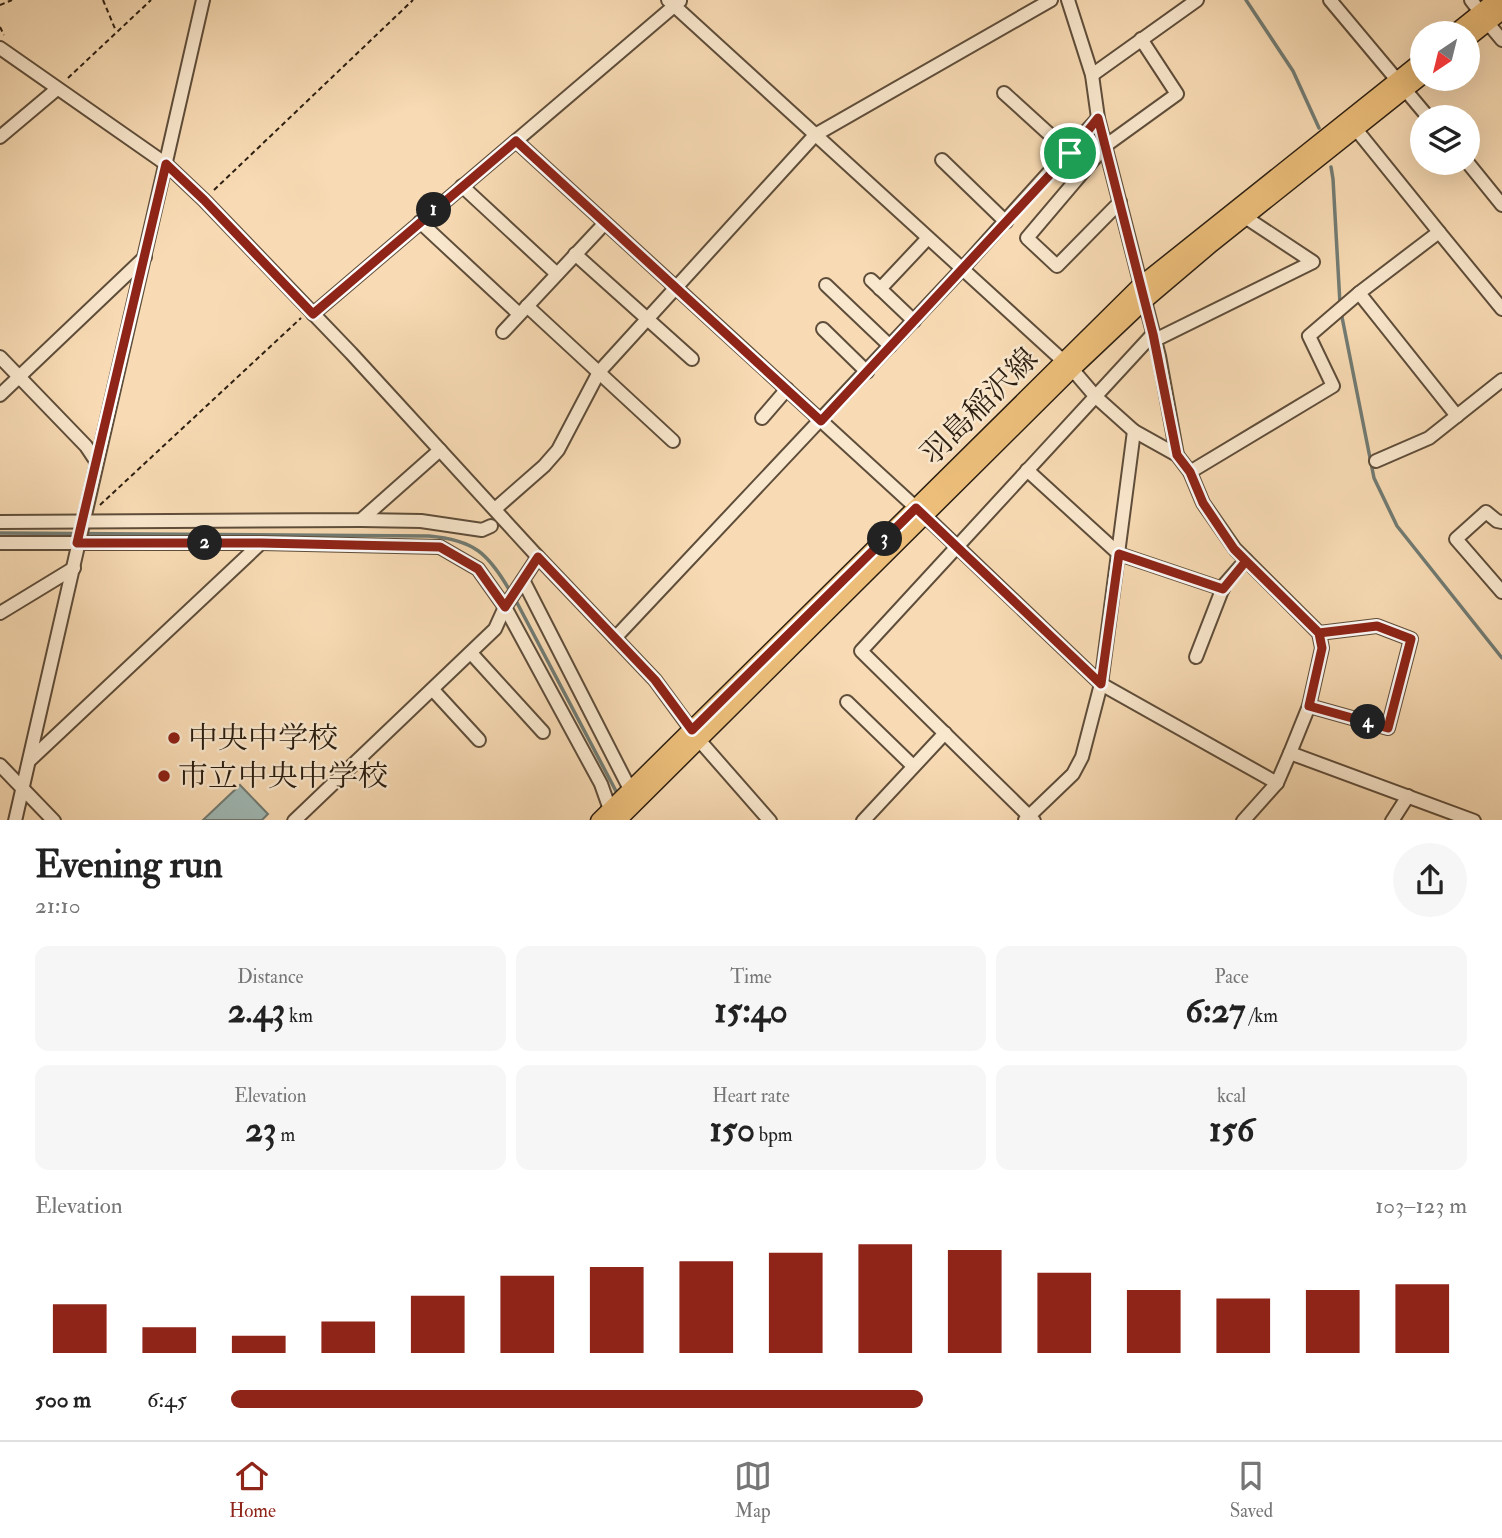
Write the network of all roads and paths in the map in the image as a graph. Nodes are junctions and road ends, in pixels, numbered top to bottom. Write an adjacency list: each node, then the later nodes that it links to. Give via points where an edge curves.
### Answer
1 (12, 0): 12 (path)
2 (103, 0): 15 (path)
3 (151, 0): 15 (path)
4 (203, 0): 34 (street)
5 (413, 0): 37 (path)
6 (1051, 0): 28 (street)
7 (1068, 0): 20 (street)
8 (1197, 0): 16 (street)
9 (1330, 0): 22 (street)
10 (1496, 0): 14 (main road)
11 (674, 2): 28 (street); 30 (street)
12 (0, 5)
13 (1502, 10): 14 (main road)
14 (1480, 12): 17 (street)
15 (117, 32): 23 (path)
16 (1142, 39): 20 (street); 31 (street, via 1177,94)
17 (1502, 40)
18 (0, 48): 23 (street)
19 (1410, 74): 22 (main road, 羽島稲沢線)
20 (1092, 75): 26 (street)
21 (1410, 81): 22 (main road, 羽島稲沢線)
22 (1400, 85): 25 (street); 27 (main road, 羽島稲沢線); 52 (main road, 羽島稲沢線)
23 (57, 89): 29 (street); 34 (street)
24 (1004, 93): 32 (street)
25 (1418, 105)
26 (1098, 118): 31 (street); 32 (street)
27 (1355, 128): 40 (main road, 羽島稲沢線); 44 (street)
28 (814, 135): 45 (street); 51 (street)
29 (0, 137)
30 (516, 141): 36 (street); 43 (street)
31 (1105, 146): 38 (street); 38 (street, via 1027,238 1057,265)
32 (1070, 153): 42 (street)
33 (942, 160): 42 (street)
34 (166, 164): 37 (street); 47 (street)
35 (1478, 175): 39 (street)
36 (462, 186): 41 (street); 49 (street)
37 (204, 200): 56 (street)
38 (1120, 201): 52 (street)
39 (1502, 205)
40 (1245, 217): 52 (main road, 羽島稲沢線); 61 (street, via 1313,262)
41 (420, 222): 55 (street); 56 (street)
42 (1006, 222): 48 (street)
43 (605, 223): 46 (street); 51 (street)
44 (1438, 232): 53 (street); 54 (street)
45 (928, 238): 48 (street); 58 (street, via 876,284)
46 (576, 254): 49 (street); 57 (street)
47 (145, 257): 68 (street); 80 (street)
48 (962, 270): 58 (street); 65 (street)
49 (557, 274): 55 (street)
50 (826, 285): 62 (street)
51 (676, 288): 57 (street); 70 (street)
52 (1143, 292): 61 (street); 65 (main road, 羽島稲沢線)
53 (1359, 293): 73 (street); 83 (street, via 1309,336 1333,386)
54 (1502, 309)
55 (523, 310): 60 (street); 66 (street)
56 (311, 312): 78 (street); 90 (path)
57 (647, 319): 64 (street); 66 (street)
58 (914, 321): 62 (street)
59 (823, 329): 67 (street)
60 (503, 331)
61 (1154, 337): 72 (street); 79 (street)
62 (890, 346): 67 (street)
63 (0, 357): 68 (street)
64 (692, 359)
65 (1068, 365): 72 (street); 85 (main road, 羽島稲沢線)
66 (599, 372): 77 (street); 84 (street, via 558,450)
67 (867, 372): 75 (street)
68 (20, 377): 71 (street); 80 (street)
69 (1502, 380): 73 (street)
70 (787, 390): 74 (street); 75 (street)
71 (0, 395)
72 (1096, 397): 76 (street); 82 (street)
73 (1457, 416): 81 (street, via 1429,438)
74 (762, 418)
75 (821, 421): 85 (street); 103 (street)
76 (1134, 431): 79 (street); 94 (street)
77 (673, 441)
78 (440, 450): 84 (street); 86 (street)
79 (1177, 455): 83 (street)
80 (96, 461): 90 (street)
81 (1376, 461)
82 (1027, 470): 93 (street); 94 (street)
83 (1190, 472): 96 (street, via 1203,503)
84 (495, 509): 95 (street)
85 (921, 512): 93 (street); 112 (main road, 羽島稲沢線)
86 (361, 520): 89 (street, via 421,521 482,530); 90 (street)
87 (0, 522): 90 (street)
88 (1502, 522): 99 (street, via 1486,512 1456,539)
89 (491, 526)
90 (80, 533): 91 (street); 92 (street); 97 (street)
91 (0, 543)
92 (261, 543): 100 (street, via 440,547); 115 (street)
93 (956, 548): 106 (street); 111 (street, via 862,651)
94 (1119, 554): 98 (street); 106 (street)
95 (538, 557): 100 (street); 103 (street)
96 (1246, 561): 98 (street); 102 (street)
97 (74, 568): 101 (street); 115 (street)
98 (1223, 589): 105 (street)
99 (1502, 592)
100 (513, 594): 104 (street, via 495,629); 121 (street); 121 (street, via 601,784)
101 (0, 613)
102 (1319, 633): 109 (street, via 1322,648); 109 (street, via 1377,626 1411,639 1388,728)
103 (615, 638): 112 (street, via 655,680)
104 (471, 653): 107 (street); 110 (street)
105 (1196, 657)
106 (1101, 684): 118 (street); 122 (street, via 1083,757)
107 (433, 690): 113 (street); 125 (street)
108 (847, 702): 117 (street)
109 (1309, 706): 114 (street)
110 (544, 732)
111 (945, 733): 117 (street); 122 (street)
112 (696, 735): 121 (main road, 羽島稲沢線); 126 (street)
113 (480, 740)
114 (1290, 753): 118 (street); 120 (street)
115 (29, 761): 119 (street)
116 (0, 765): 119 (street)
117 (913, 766): 127 (street)
118 (1276, 783): 128 (street)
119 (23, 789): 123 (street); 124 (street)
120 (1408, 796): 129 (street); 130 (street)
121 (620, 809)
122 (1030, 819)
123 (15, 820)
124 (53, 820)
125 (295, 820)
126 (769, 820)
127 (864, 820)
128 (1244, 820)
129 (1393, 820)
130 (1471, 820)

